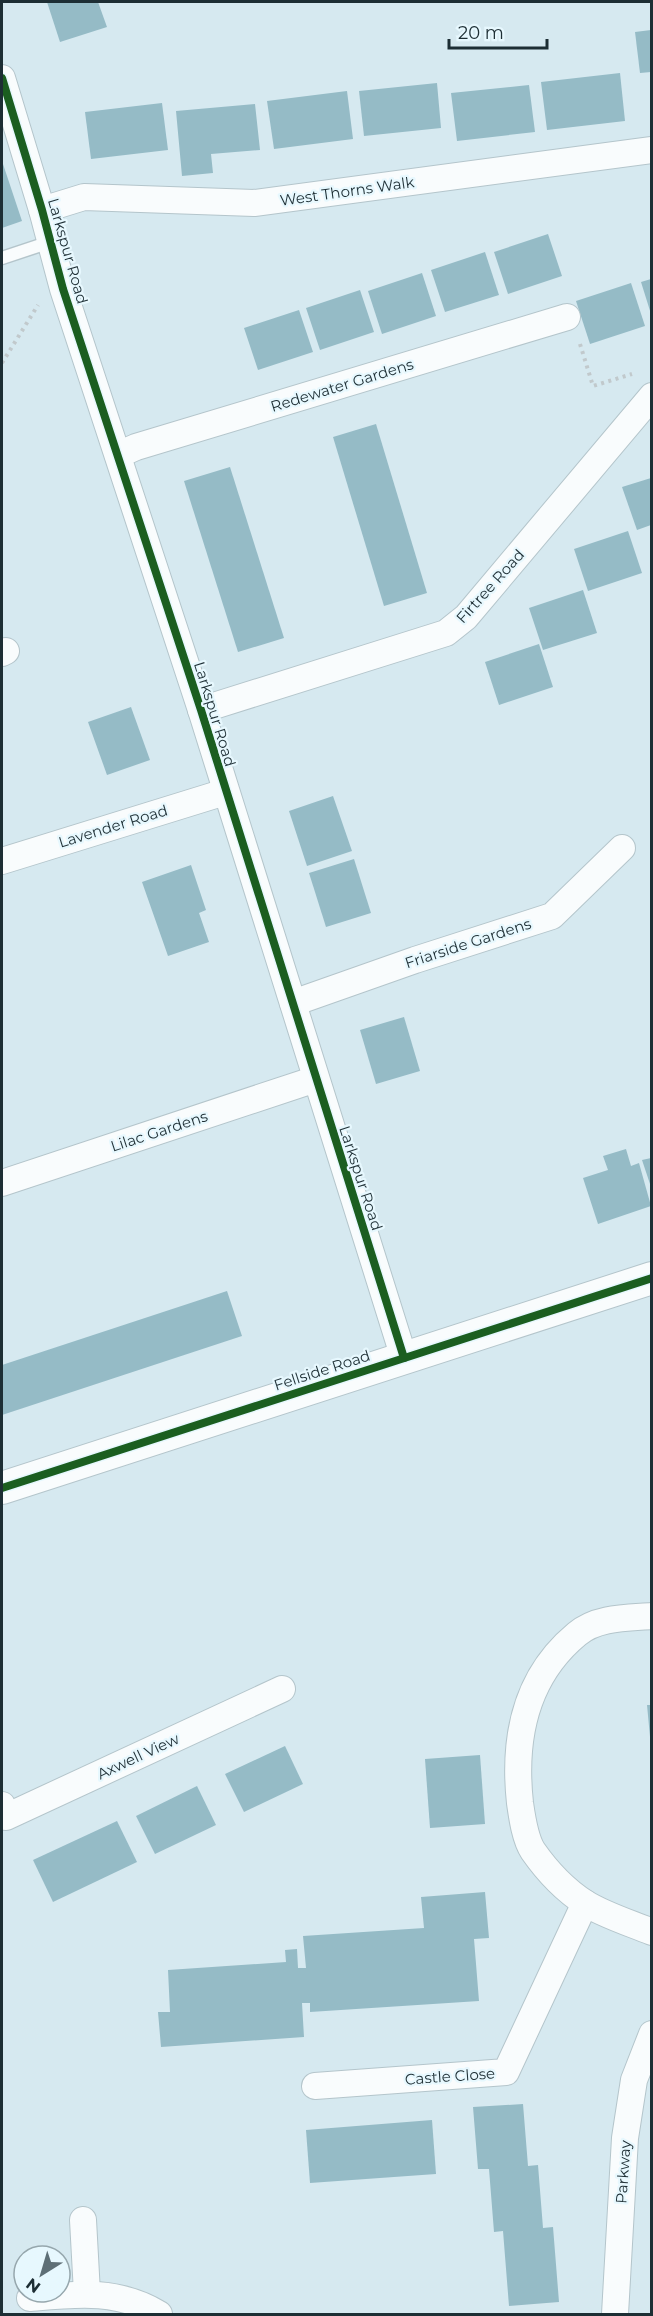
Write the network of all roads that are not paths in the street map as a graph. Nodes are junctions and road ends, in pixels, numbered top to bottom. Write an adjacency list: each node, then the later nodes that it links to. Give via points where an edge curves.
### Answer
1 (2, 78): 3 (street, Larkspur Road)
2 (651, 150): 3 (street, West Thorns Walk, via 254,203 84,197)
3 (42, 210): 4 (street, Larkspur Road)
4 (50, 242): 5 (lane); 8 (street, Larkspur Road)
5 (2, 258)
6 (567, 317): 8 (street, Redewater Gardens)
7 (651, 396): 9 (street, Firtree Road, via 466,617 446,633)
8 (118, 455): 9 (street, Larkspur Road)
9 (201, 710): 10 (street, Larkspur Road)
10 (225, 792): 12 (street, Lavender Road); 13 (street, Larkspur Road)
11 (622, 848): 13 (street, Friarside Gardens, via 552,916)
12 (2, 861)
13 (293, 1003): 14 (street, Larkspur Road)
14 (316, 1079): 15 (street, Lilac Gardens); 17 (street, Larkspur Road)
15 (2, 1183)
16 (651, 1278): 17 (street, Fellside Road)
17 (404, 1358): 18 (street, Fellside Road)
18 (2, 1488)
19 (651, 1616): 22 (street, via 604,1620 578,1632 543,1674 529,1699 519,1736 517,1777 531,1849 555,1878)
20 (282, 1689): 21 (street, Axwell View, via 6,1816)
21 (2, 1804)
22 (585, 1903): 23 (street); 25 (street, Castle Close, via 506,2072)
23 (651, 1932)
24 (651, 2034): 30 (street, Parkway, via 634,2080 625,2138)
25 (315, 2086)
26 (83, 2220): 27 (street)
27 (87, 2293): 28 (street); 29 (street, via 141,2304)
28 (72, 2294)
29 (159, 2314)
30 (615, 2314)

